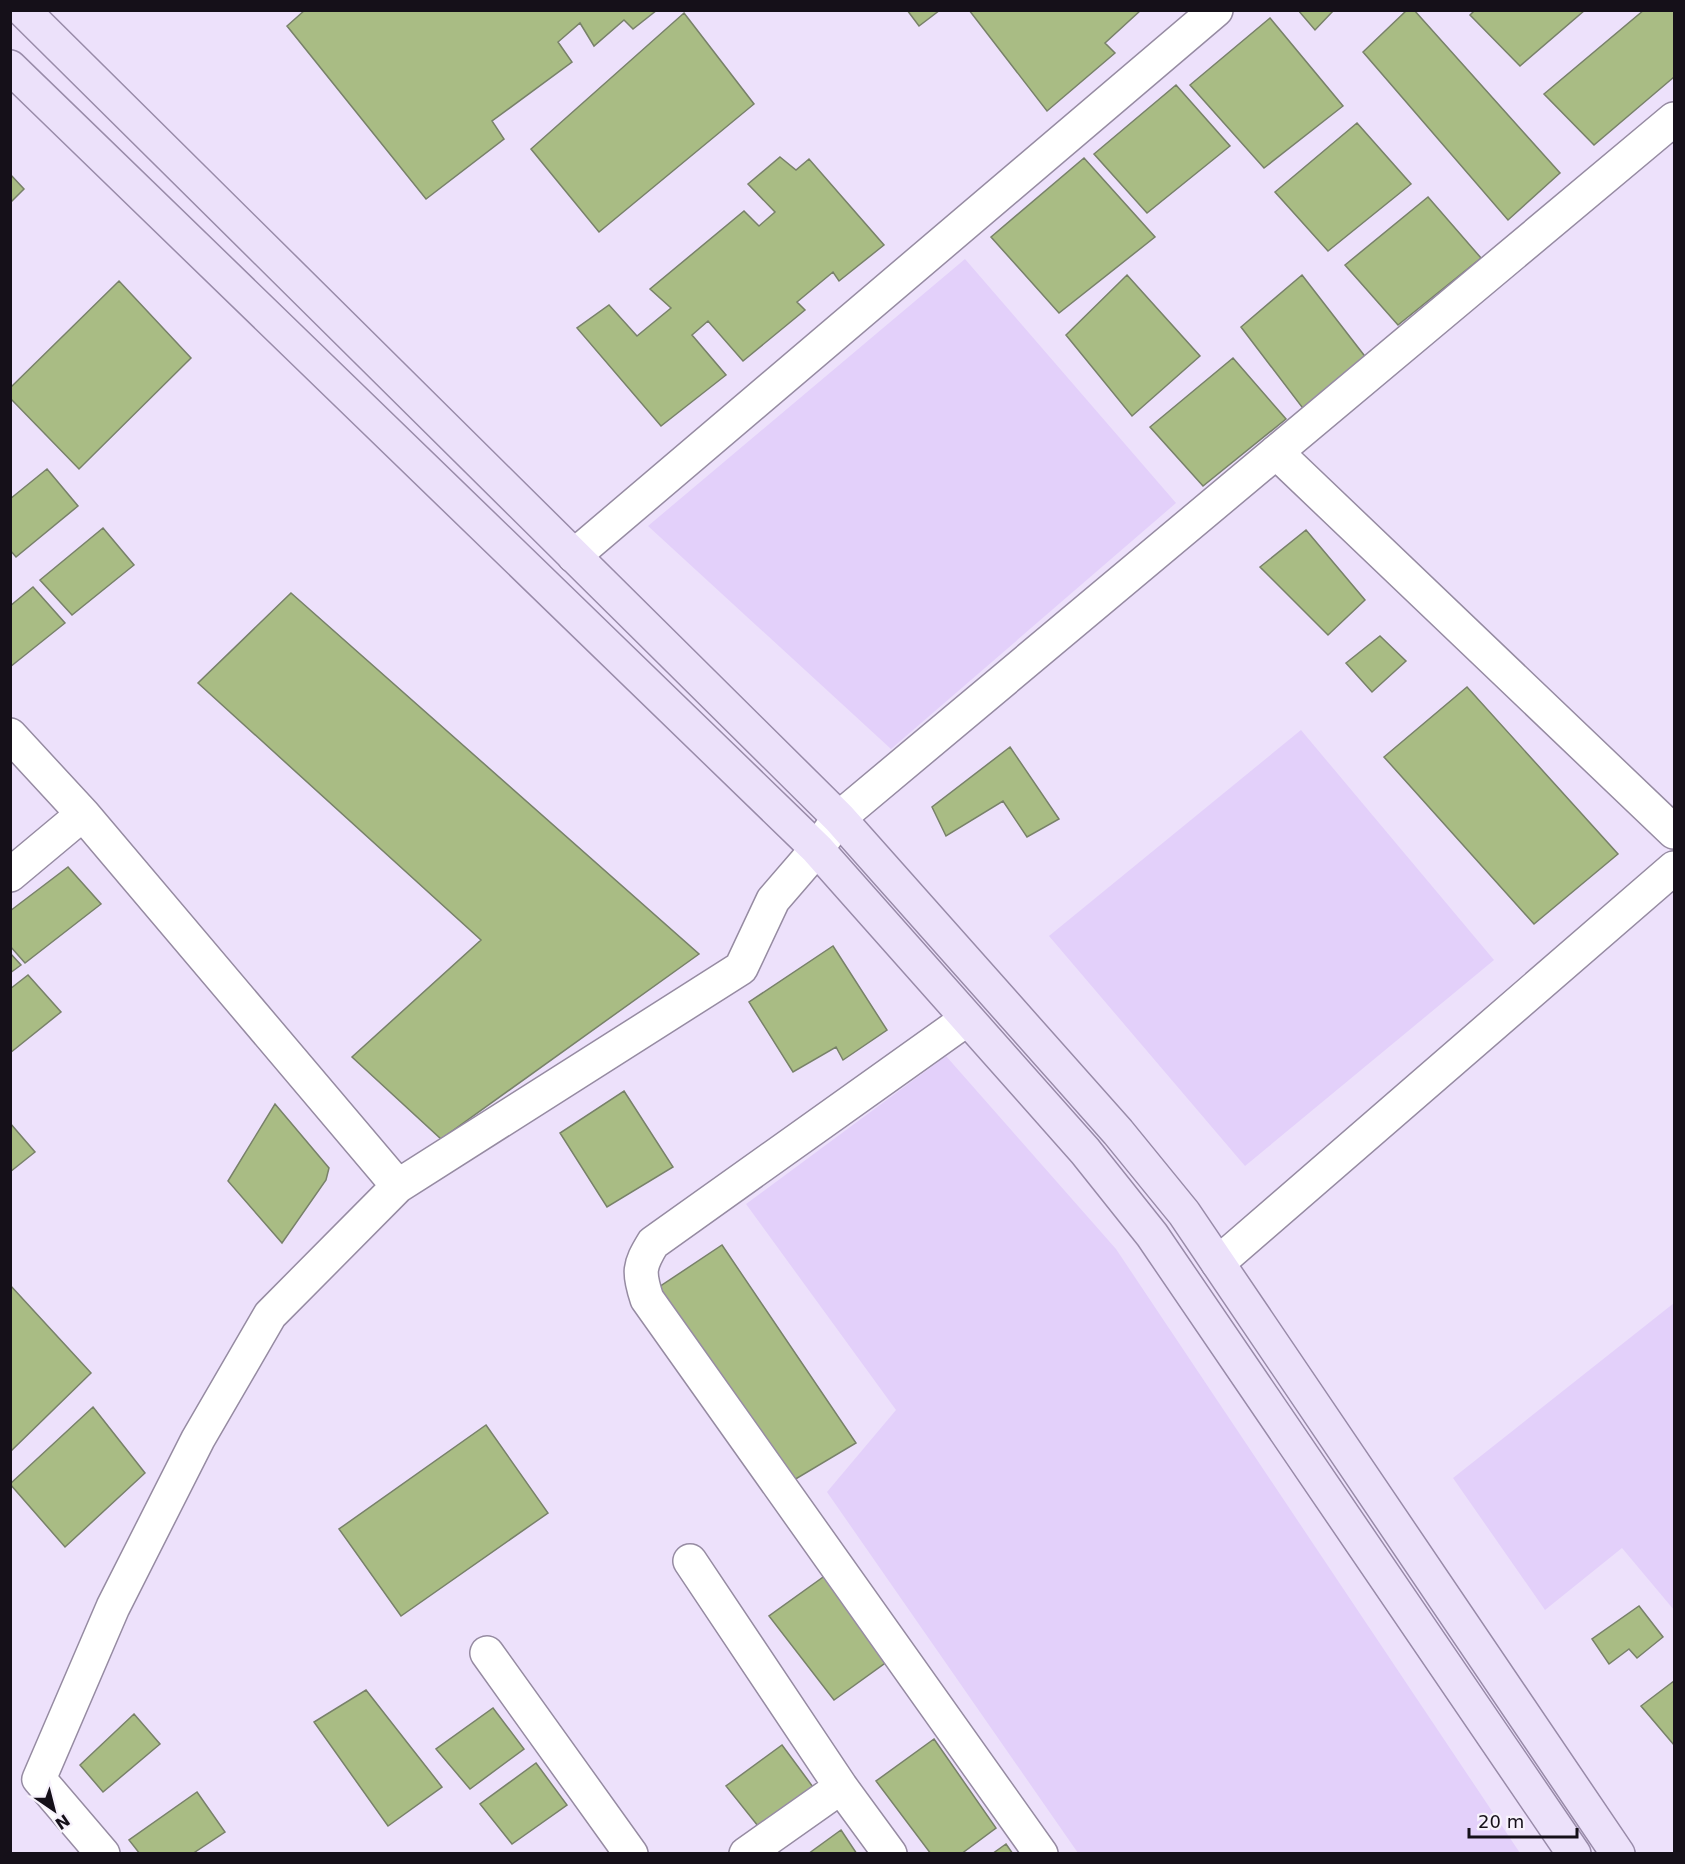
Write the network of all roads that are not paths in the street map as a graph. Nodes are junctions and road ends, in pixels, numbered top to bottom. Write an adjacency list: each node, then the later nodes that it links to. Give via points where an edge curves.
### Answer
1 (22, 10): 6 (main road)
2 (1216, 10): 6 (street)
3 (10, 67): 11 (main road)
4 (1674, 119): 5 (street)
5 (1276, 452): 9 (street); 10 (street)
6 (574, 556): 9 (main road)
7 (10, 735): 8 (street)
8 (83, 814): 13 (street); 15 (street)
9 (838, 818): 11 (street); 16 (main road, via 1118,1132 1184,1213)
10 (1674, 832)
11 (818, 849): 14 (main road); 15 (street, via 773,900 741,968)
12 (1674, 868): 16 (street)
13 (10, 875)
14 (967, 1019): 24 (street, via 653,1243 642,1262 641,1281 646,1299); 25 (main road, via 1085,1151 1152,1235)
15 (398, 1186): 20 (street, via 270,1315 198,1439 113,1606 39,1779)
16 (1218, 1263): 26 (main road)
17 (690, 1562): 19 (street)
18 (487, 1653): 21 (street)
19 (841, 1787): 22 (street); 23 (street)
20 (103, 1854)
21 (631, 1854)
22 (746, 1854)
23 (890, 1854)
24 (1041, 1854)
25 (1574, 1854)
26 (1618, 1854)

